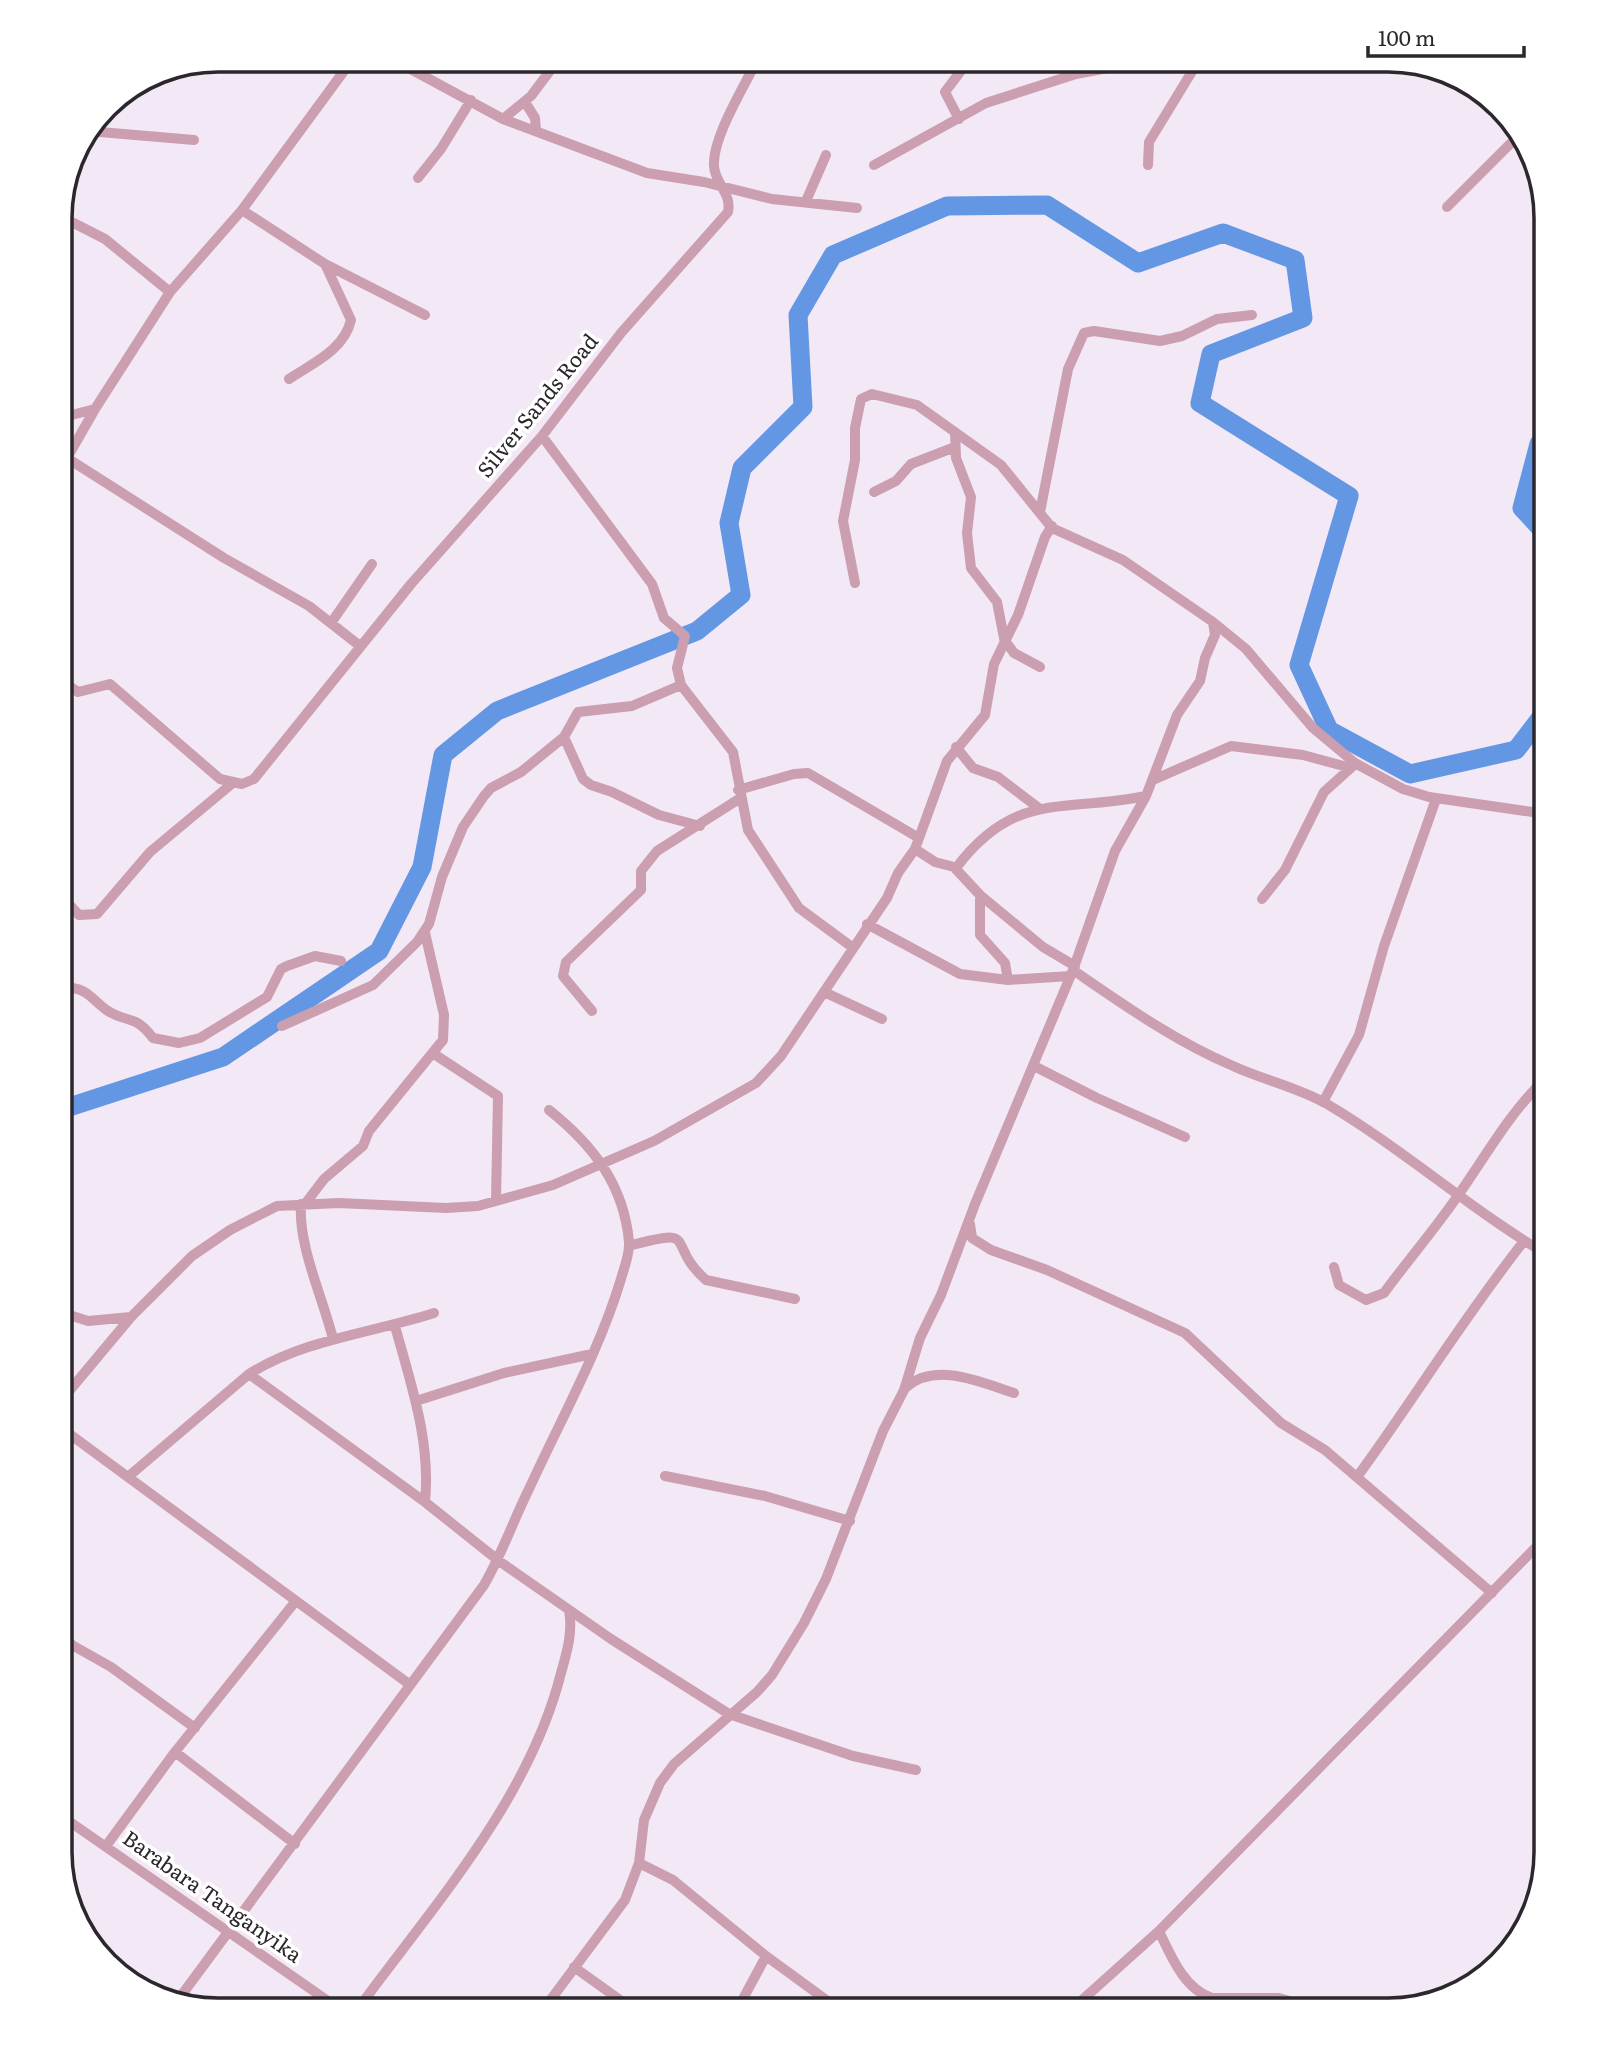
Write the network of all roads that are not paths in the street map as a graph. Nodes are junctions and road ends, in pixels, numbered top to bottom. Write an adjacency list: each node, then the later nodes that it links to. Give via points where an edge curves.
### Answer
1 (343, 72): 24 (street)
2 (417, 72): 8 (street)
3 (549, 72): 9 (street)
4 (751, 72): 20 (street, Silver Sands Road, via 713,163)
5 (960, 72): 10 (street, via 945,92)
6 (1087, 72): 10 (street, via 986,103)
7 (1192, 72): 18 (street, via 1149,142)
8 (471, 100): 11 (street); 19 (street)
9 (525, 102): 11 (street); 12 (street, via 535,118)
10 (959, 119): 17 (street)
11 (503, 120): 12 (street)
12 (536, 131): 20 (street, via 647,173)
13 (100, 132): 14 (street)
14 (194, 140)
15 (1513, 141): 22 (street)
16 (826, 155): 21 (street)
17 (874, 165)
18 (1148, 165)
19 (418, 178)
20 (722, 186): 21 (street); 34 (street, Silver Sands Road, via 730,201 728,212 621,334)
21 (806, 201): 23 (street)
22 (1447, 207)
23 (857, 208)
24 (242, 210): 26 (street); 27 (street)
25 (72, 222): 27 (street, via 106,239)
26 (325, 264): 28 (street); 30 (street, via 351,320 349,328 336,348)
27 (170, 292): 31 (street)
28 (425, 315)
29 (1252, 315): 39 (street, via 1217,319 1160,341 1094,331 1084,334 1068,369)
30 (289, 379)
31 (95, 409): 32 (street); 36 (street)
32 (72, 415)
33 (956, 432): 35 (street); 39 (street, via 1001,465); 42 (street, via 917,405 872,394 861,399 843,521)
34 (542, 436): 46 (street, Silver Sands Road); 48 (street, via 652,584 664,618 685,636 677,668)
35 (954, 447): 38 (street, via 911,464 896,481); 45 (street, via 970,491 967,533 971,568 996,602)
36 (72, 449)
37 (72, 461): 43 (street)
38 (874, 492)
39 (1040, 512): 40 (street)
40 (1052, 526): 44 (street, via 1123,559); 45 (street)
41 (372, 564): 43 (street)
42 (855, 583)
43 (331, 622): 46 (street)
44 (1213, 622): 52 (street, via 1246,649 1312,728); 53 (street, via 1215,635 1199,681 1177,715)
45 (1006, 643): 47 (street, via 1014,653); 51 (street, via 994,664 985,715)
46 (360, 646): 54 (street, Silver Sands Road, via 254,779)
47 (1040, 667)
48 (681, 685): 50 (street, via 632,706 578,712); 55 (street, via 733,752)
49 (72, 688): 54 (street, via 78,692 110,684 220,779)
50 (564, 737): 60 (street, via 583,779 591,785 659,815); 67 (street, via 484,796 453,848)
51 (956, 747): 58 (street, via 973,768 998,778); 61 (street)
52 (1353, 766): 53 (street, via 1231,746); 57 (street); 64 (street, via 1324,792 1285,870)
53 (1153, 780): 56 (street)
54 (238, 783): 65 (street, Silver Sands Road, via 150,852 97,914 79,915)
55 (738, 794): 60 (street); 61 (street, via 808,773); 68 (street, via 748,830 778,880 799,908)
56 (1146, 796): 58 (street); 70 (street, via 1115,851)
57 (1436, 799): 59 (street); 80 (street, via 1384,946 1359,1035)
58 (1040, 809): 62 (street, via 1023,812 995,828)
59 (1534, 812)
60 (700, 826): 74 (street, via 644,863 641,890 564,965 567,984)
61 (917, 843): 62 (street, via 935,862); 66 (street)
62 (956, 869): 63 (street)
63 (980, 895): 70 (street); 71 (street, via 981,935 1005,963)
64 (1262, 900)
65 (72, 908)
66 (867, 924): 68 (street); 71 (street, via 960,974)
67 (425, 933): 76 (street, via 373,985); 77 (street, via 445,1026)
68 (852, 947): 73 (street)
69 (341, 961): 72 (street, via 315,956 281,969 267,997 200,1038 179,1043 153,1038 133,1018 108,1011 84,989)
70 (1073, 971): 71 (street); 78 (street); 80 (street, via 1150,1022 1231,1066)
71 (1008, 980)
72 (72, 988)
73 (824, 992): 75 (street); 83 (street, via 780,1056 755,1083 694,1121)
74 (592, 1011)
75 (882, 1019)
76 (282, 1026)
77 (434, 1054): 85 (street, via 498,1096); 86 (street, via 369,1131 363,1146 332,1171)
78 (1034, 1066): 82 (street); 87 (street)
79 (1534, 1089): 84 (street, via 1491,1144)
80 (1323, 1102): 84 (street)
81 (549, 1110): 83 (street)
82 (1185, 1137)
83 (604, 1163): 85 (street, via 553,1185); 89 (street, via 625,1217)
84 (1459, 1196): 88 (street); 91 (street, via 1378,1297 1366,1300 1339,1285)
85 (496, 1200): 86 (street, via 466,1208)
86 (303, 1204): 95 (street, via 277,1206 230,1230 192,1256); 97 (street, via 300,1219 306,1246)
87 (970, 1221): 101 (street, via 920,1338); 107 (street, via 972,1238 991,1250 1047,1270 1185,1333 1281,1423)
88 (1524, 1241): 90 (street); 107 (street, via 1475,1303)
89 (629, 1246): 92 (street, via 675,1237 706,1280); 98 (street, via 614,1301)
90 (1534, 1247)
91 (1334, 1267)
92 (795, 1299)
93 (434, 1313): 96 (street)
94 (72, 1316): 95 (street, via 88,1321)
95 (131, 1317): 100 (street)
96 (395, 1326): 97 (street); 103 (street)
97 (333, 1339): 99 (street, via 300,1349)
98 (592, 1354): 103 (street, via 504,1373); 111 (street)
99 (250, 1374): 105 (street); 108 (street)
100 (72, 1388)
101 (904, 1390): 102 (street, via 926,1374 951,1375); 109 (street)
102 (1014, 1393)
103 (416, 1401): 108 (street, via 427,1457)
104 (72, 1436): 105 (street)
105 (129, 1476): 113 (street)
106 (665, 1476): 109 (street, via 740,1490)
107 (1357, 1477): 112 (street)
108 (425, 1502): 111 (street)
109 (850, 1521): 117 (street, via 787,1653 757,1692)
110 (1534, 1549): 112 (street)
111 (499, 1561): 114 (street); 116 (street)
112 (1492, 1593): 126 (street)
113 (295, 1602): 116 (street); 118 (street)
114 (569, 1610): 117 (street); 131 (street, via 566,1655 537,1748 465,1866)
115 (72, 1646): 118 (street, via 111,1667)
116 (409, 1684): 122 (street)
117 (729, 1714): 120 (street, via 853,1756); 124 (street, via 660,1783 645,1820)
118 (195, 1728): 119 (street)
119 (174, 1752): 122 (street); 123 (street)
120 (916, 1770)
121 (72, 1823): 123 (street, Barabara Tanganyika)
122 (295, 1844): 125 (street)
123 (106, 1846): 125 (street, Barabara Tanganyika)
124 (639, 1863): 127 (street, via 673,1880); 128 (street, via 625,1900)
125 (228, 1930): 129 (street); 130 (street, Barabara Tanganyika)
126 (1159, 1931): 136 (street); 137 (street, via 1172,1959 1195,1989)
127 (766, 1956): 134 (street); 135 (street)
128 (574, 1967): 132 (street); 133 (street)
129 (183, 1994)
130 (323, 1998)
131 (367, 1998)
132 (552, 1998)
133 (616, 1998)
134 (744, 1998)
135 (822, 1998)
136 (1085, 1998)
137 (1212, 1998)
138 (1212, 1998): 139 (street)
139 (1279, 1998)

